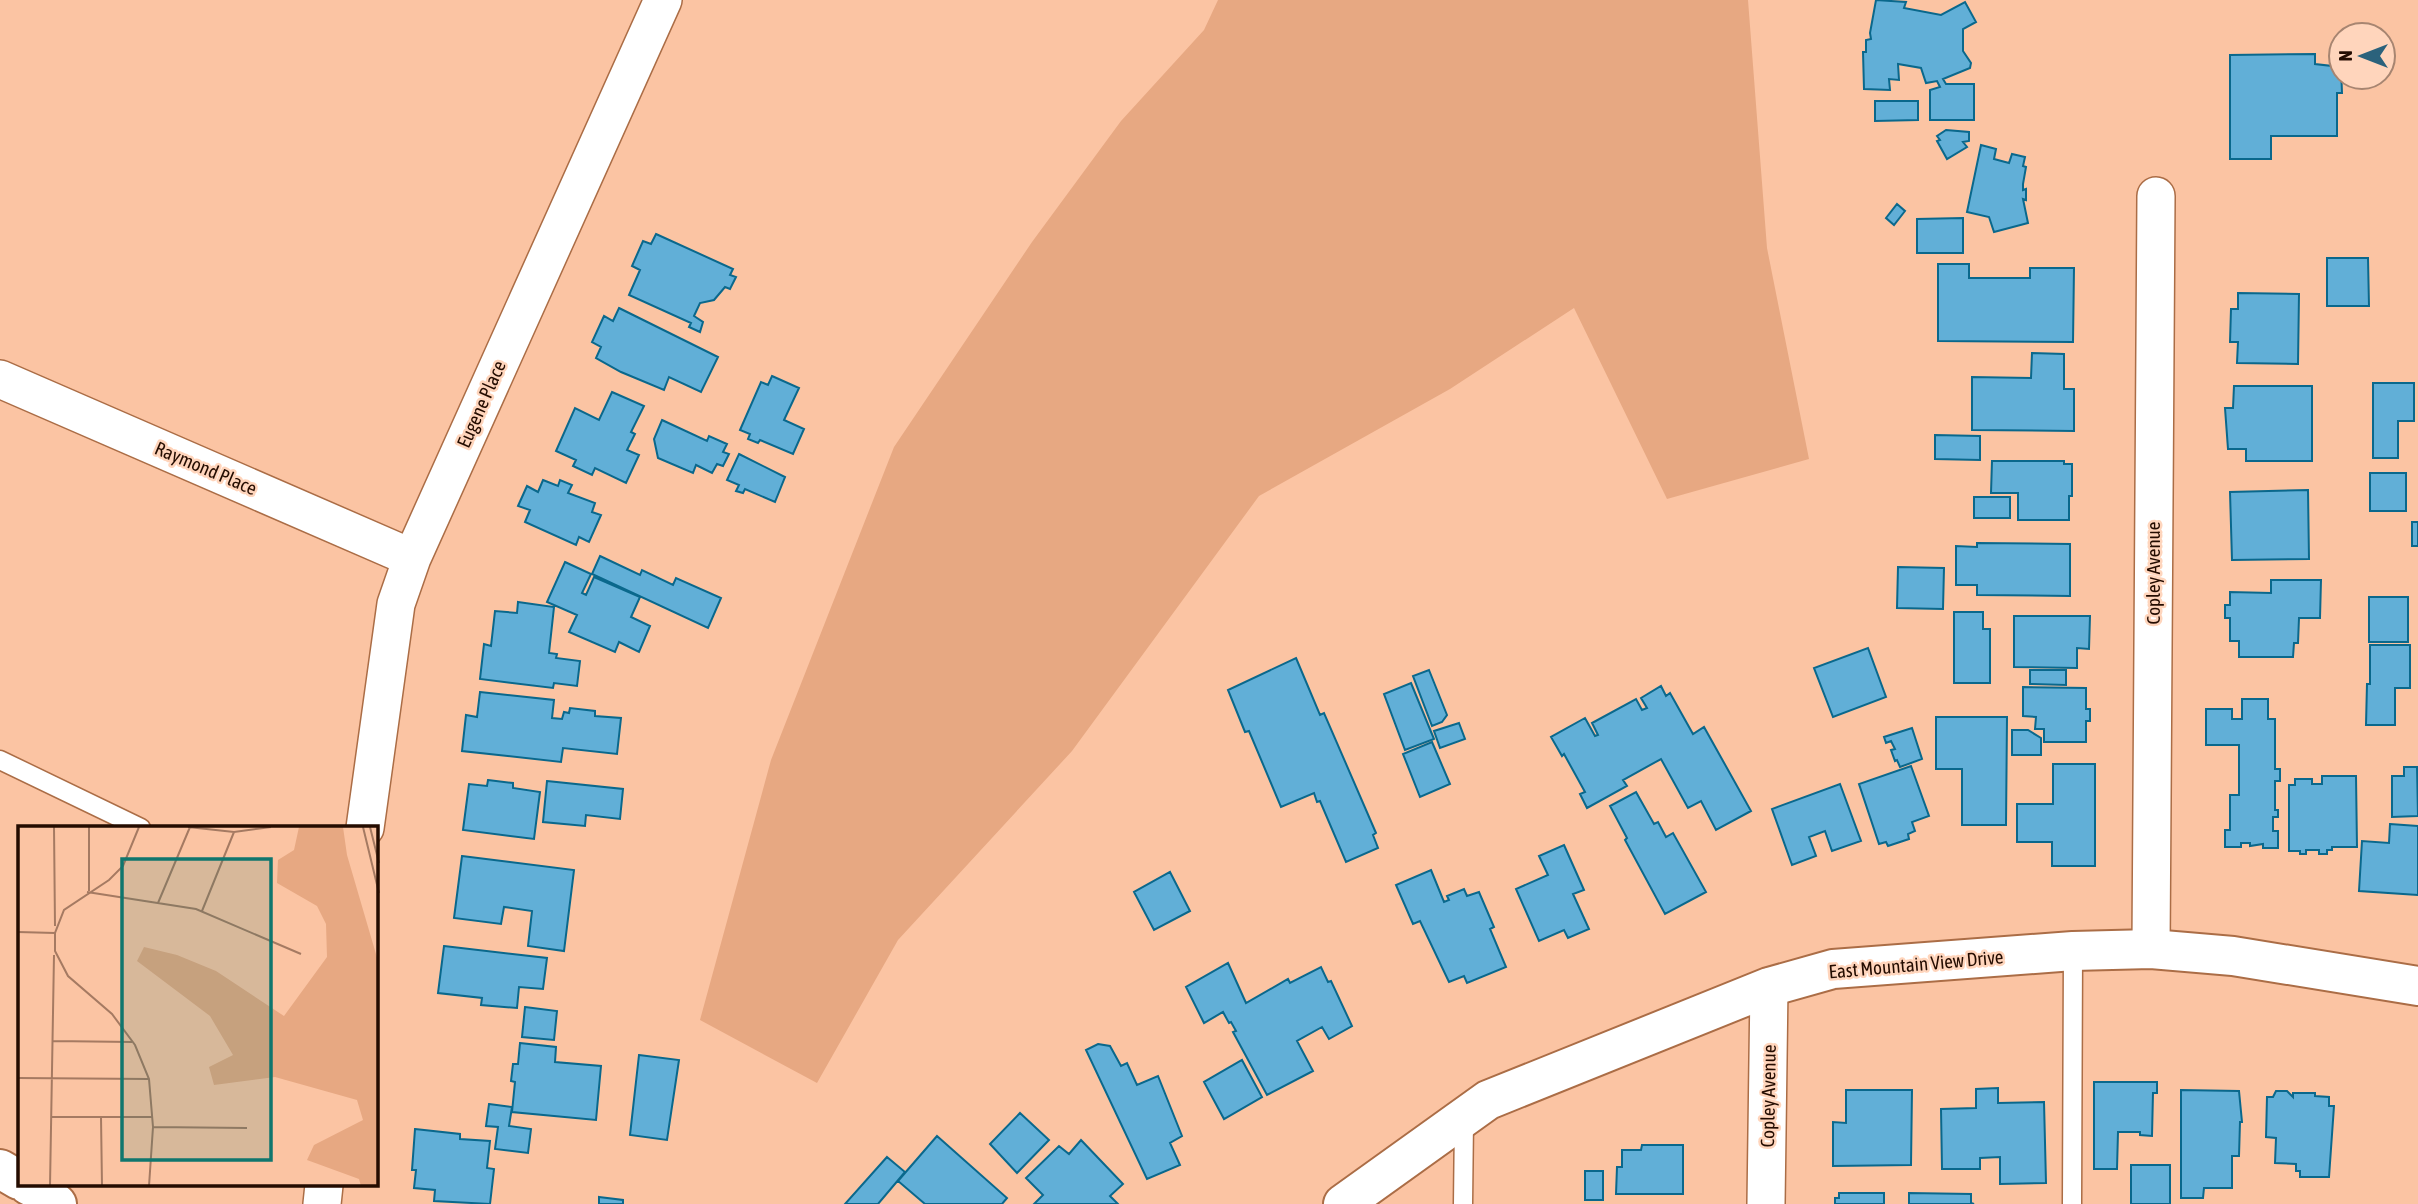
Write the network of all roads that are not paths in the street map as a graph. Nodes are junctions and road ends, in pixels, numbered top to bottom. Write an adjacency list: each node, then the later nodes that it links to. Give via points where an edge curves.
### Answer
1 (663, 0): 4 (street, Eugene Place)
2 (2156, 196): 8 (street, Copley Avenue)
3 (0, 379): 4 (street, Raymond Place)
4 (412, 558): 7 (street, Eugene Place, via 396,604)
5 (0, 760): 6 (lane)
6 (137, 826)
7 (365, 826)
8 (2151, 949): 9 (street, East Mountain View Drive); 10 (street, East Mountain View Drive, via 2233,956)
9 (2073, 951): 11 (street, East Mountain View Drive, via 1833,969); 22 (lane)
10 (2418, 986)
11 (1769, 987): 12 (street, East Mountain View Drive, via 1488,1100); 21 (street, Copley Avenue)
12 (1464, 1117): 19 (street, East Mountain View Drive); 20 (lane)
13 (0, 1169): 14 (street)
14 (18, 1179)
15 (30, 1186): 17 (street)
16 (324, 1186): 18 (street)
17 (57, 1204)
18 (322, 1204)
19 (1343, 1204)
20 (1463, 1204)
21 (1766, 1204)
22 (2072, 1204)

